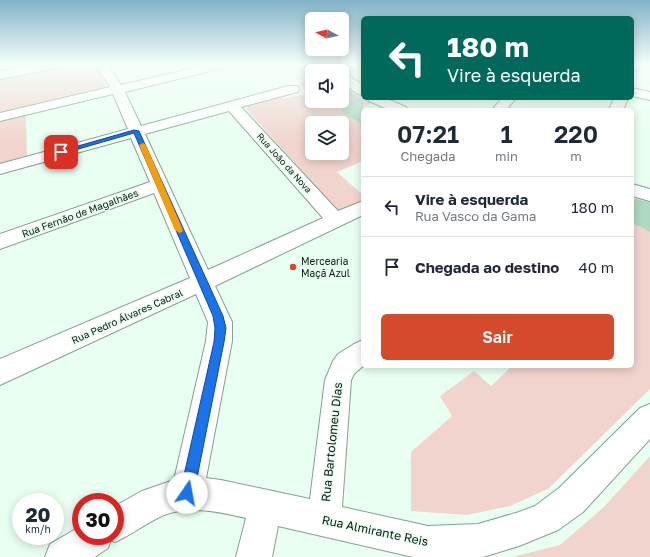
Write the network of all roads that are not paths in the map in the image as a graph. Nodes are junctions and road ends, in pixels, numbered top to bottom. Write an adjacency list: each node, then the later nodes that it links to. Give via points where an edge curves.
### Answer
1 (114, 91): 11 (street)
2 (118, 91): 12 (street)
3 (286, 91): 8 (street)
4 (634, 92): 5 (street)
5 (650, 96)
6 (378, 100): 9 (street)
7 (507, 100): 10 (street)
8 (232, 106): 12 (street); 18 (street, Rua João da Nova)
9 (396, 108)
10 (501, 108)
11 (0, 117)
12 (136, 131): 13 (street); 14 (street)
13 (0, 169)
14 (160, 185): 19 (street, Rua Fernão de Magalhães); 20 (street)
15 (634, 191): 16 (street)
16 (650, 195)
17 (361, 209): 18 (street, Rua Pedro Álvares Cabral)
18 (336, 220): 20 (street, Rua Pedro Álvares Cabral)
19 (0, 242)
20 (202, 282): 22 (street, Rua Pedro Álvares Cabral); 24 (street, via 218,316 220,334)
21 (361, 353): 27 (street, Rua Bartolomeu Dias, via 346,363 338,380)
22 (0, 372)
23 (650, 418): 27 (street, Rua Almirante Reis, via 571,500 546,518 519,529 478,541 428,543)
24 (187, 493): 25 (street, Rua Almirante Reis, via 203,493); 26 (street, Rua Almirante Reis, via 167,497)
25 (266, 506): 27 (street, Rua Almirante Reis); 30 (street)
26 (124, 519)
27 (324, 520)
28 (82, 545): 29 (street)
29 (63, 557)
30 (254, 557)

